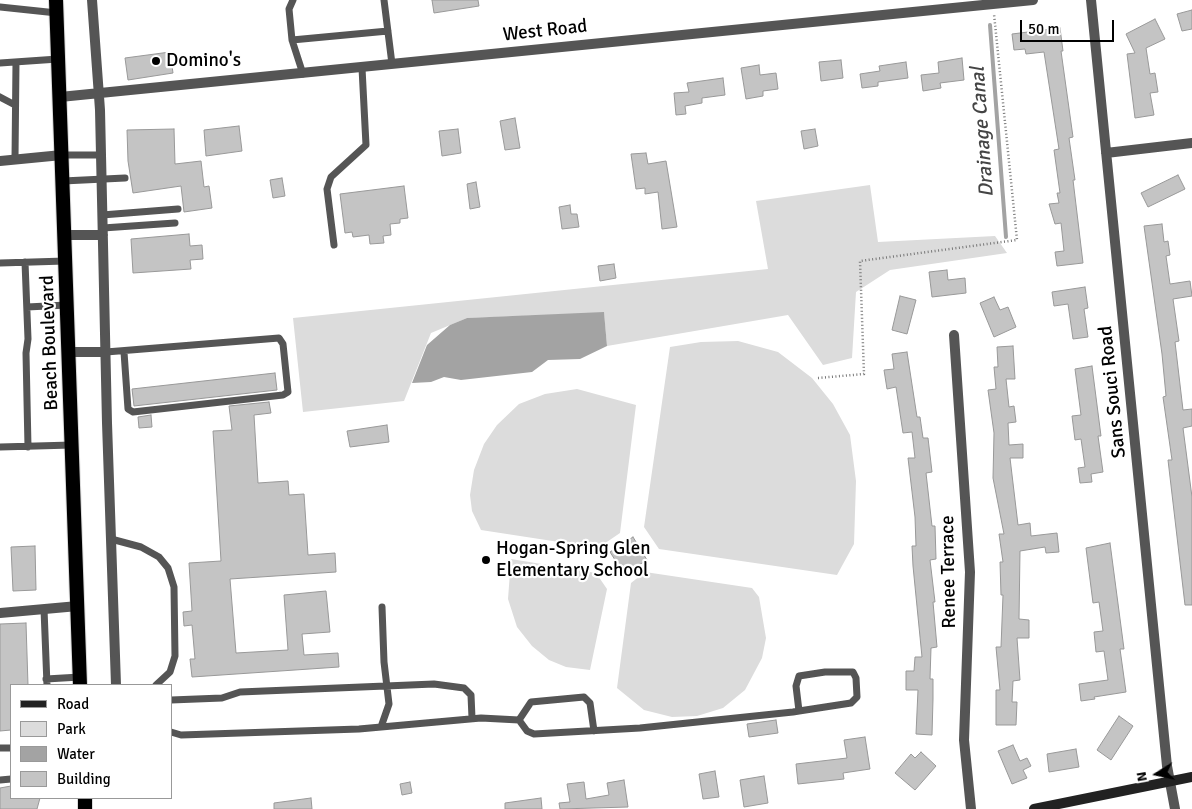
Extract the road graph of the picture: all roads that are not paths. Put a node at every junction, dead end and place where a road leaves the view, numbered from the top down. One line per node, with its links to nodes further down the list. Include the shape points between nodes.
1 (92, 0): 16 (street)
2 (294, 0): 9 (lane, via 289,9)
3 (384, 0): 8 (lane)
4 (1033, 0): 13 (street, West Road)
5 (1091, 0): 21 (street, Sans Souci Road)
6 (56, 6): 7 (lane); 10 (highway, Beach Boulevard)
7 (0, 7)
8 (388, 31): 9 (lane); 13 (lane)
9 (292, 40): 15 (lane)
10 (58, 59): 11 (lane); 18 (highway, Beach Boulevard)
11 (16, 62): 12 (lane); 19 (lane)
12 (0, 63)
13 (392, 64): 14 (street, West Road)
14 (362, 68): 15 (street, West Road); 34 (lane, via 366,145 331,177 327,189)
15 (303, 74): 16 (street, West Road)
16 (100, 94): 18 (street, West Road); 23 (street)
17 (0, 97): 19 (lane)
18 (60, 97): 22 (highway, Beach Boulevard)
19 (16, 105): 24 (lane)
20 (1192, 143): 21 (street)
21 (1106, 153): 65 (street, Sans Souci Road, via 1167,766)
22 (62, 155): 23 (lane); 24 (street); 28 (highway, Beach Boulevard)
23 (101, 155): 27 (street)
24 (15, 159): 25 (street)
25 (0, 161)
26 (125, 178): 27 (lane)
27 (101, 179): 28 (lane); 30 (street)
28 (62, 181): 33 (highway, Beach Boulevard)
29 (178, 210): 30 (lane)
30 (102, 215): 32 (street)
31 (175, 223): 32 (lane)
32 (103, 232): 33 (street); 42 (street)
33 (64, 235): 35 (highway, Beach Boulevard)
34 (334, 245)
35 (65, 261): 36 (lane); 38 (highway, Beach Boulevard)
36 (26, 262): 37 (lane); 39 (lane)
37 (0, 263)
38 (67, 305): 39 (lane); 41 (highway, Beach Boulevard)
39 (27, 307): 46 (lane)
40 (954, 335): 66 (street, Renee Terrace, via 970,554 964,740)
41 (69, 352): 42 (street); 44 (highway, Beach Boulevard)
42 (106, 352): 43 (lane); 47 (street)
43 (124, 352): 43 (lane, via 279,338 283,344 288,392 133,412 128,409)
44 (72, 445): 46 (lane); 48 (highway, Beach Boulevard)
45 (0, 447): 46 (lane)
46 (28, 447)
47 (111, 539): 54 (street); 55 (lane, via 141,547 159,557 168,568 174,587 175,656 170,672)
48 (78, 606): 50 (street); 52 (highway, Beach Boulevard)
49 (382, 607): 56 (lane)
50 (44, 609): 51 (street); 53 (lane)
51 (0, 613)
52 (80, 681): 53 (lane)
53 (46, 682)
54 (116, 684)
55 (157, 684)
56 (386, 686): 57 (lane, via 240,692 222,698); 59 (lane, via 434,684 464,688 471,695); 61 (lane, via 389,704)
57 (172, 700)
58 (799, 711): 58 (lane, via 851,703 857,697 853,672 799,676 796,686); 62 (lane)
59 (472, 718): 60 (lane); 61 (lane)
60 (519, 720): 62 (lane, via 527,731 534,734); 62 (lane, via 531,702 584,697 590,703)
61 (381, 727): 63 (lane, via 181,735)
62 (594, 731)
63 (172, 732)
64 (1192, 776): 65 (main road)
65 (1172, 781): 67 (main road); 68 (street, Sans Souci Road)
66 (971, 809)
67 (1037, 809)
68 (1175, 809)

